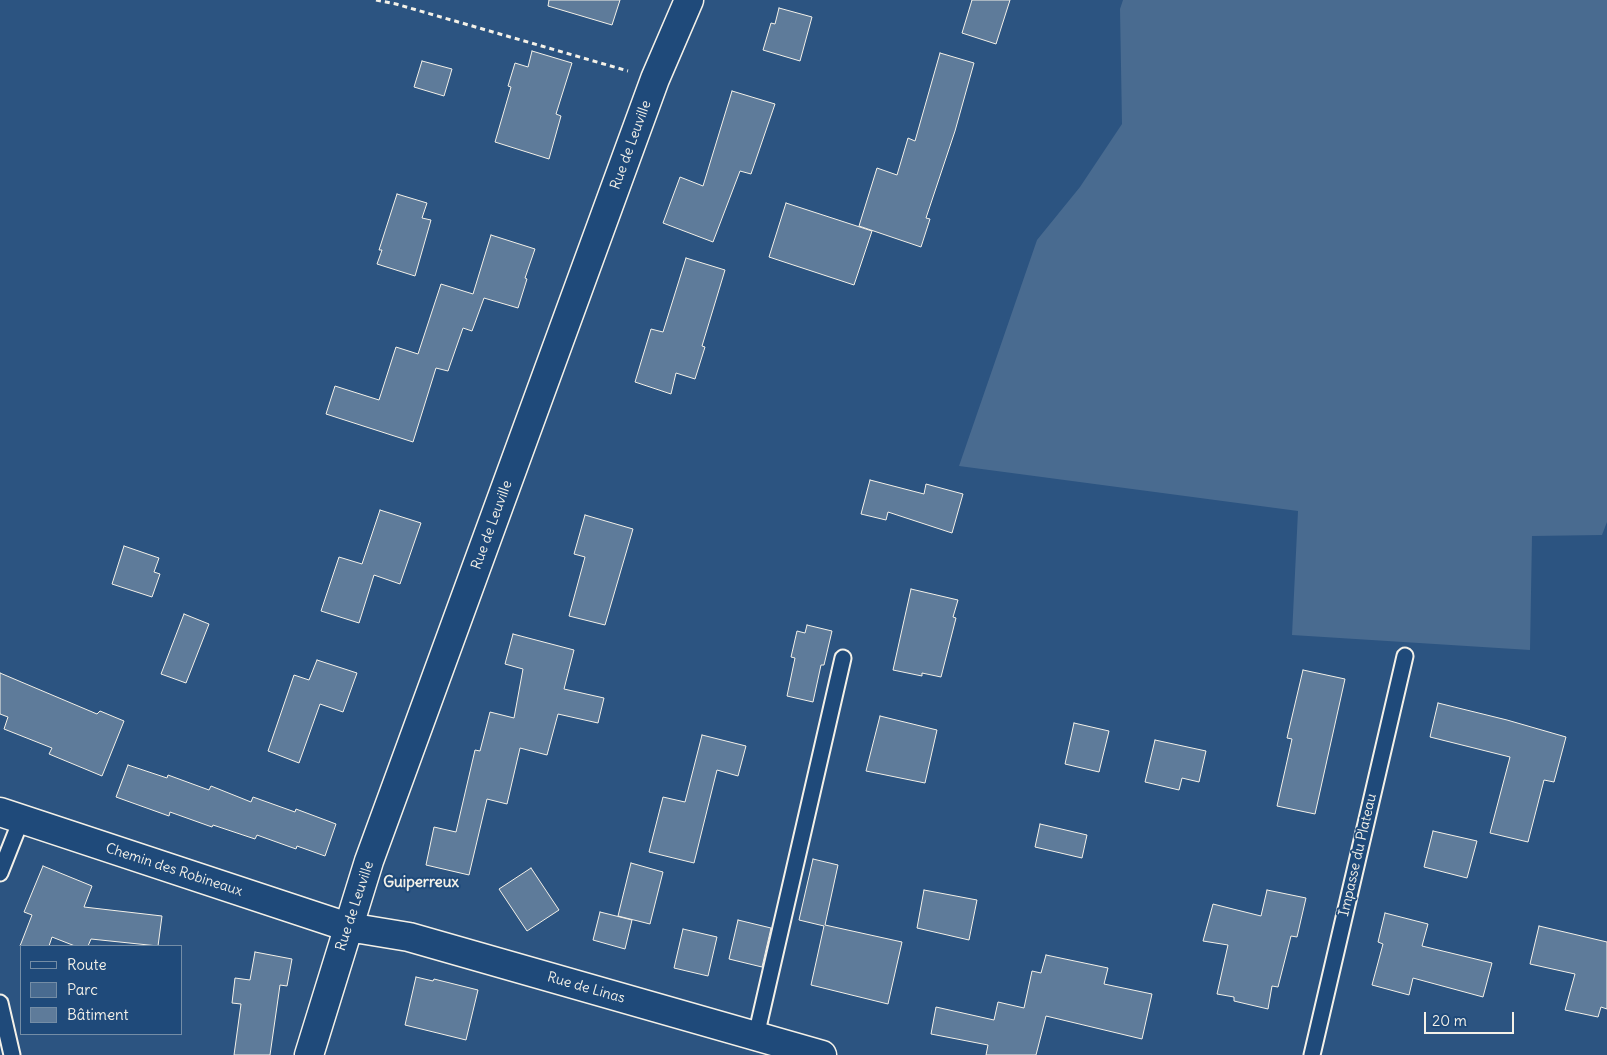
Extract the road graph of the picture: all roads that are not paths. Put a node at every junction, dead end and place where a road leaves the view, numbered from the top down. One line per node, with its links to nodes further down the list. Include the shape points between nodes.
1 (689, 0): 6 (street, Rue de Leuville, via 655,79 369,861)
2 (1405, 656): 12 (lane, Impasse du Plateau)
3 (844, 658): 8 (lane)
4 (11, 816): 5 (lane); 6 (street, Chemin des Robineaux)
5 (0, 873)
6 (348, 927): 8 (street, Rue de Linas, via 408,937); 10 (street, Rue de Leuville)
7 (0, 1003): 9 (lane)
8 (756, 1036): 11 (street, Rue de Linas)
9 (12, 1055)
10 (309, 1055)
11 (822, 1055)
12 (1312, 1055)

